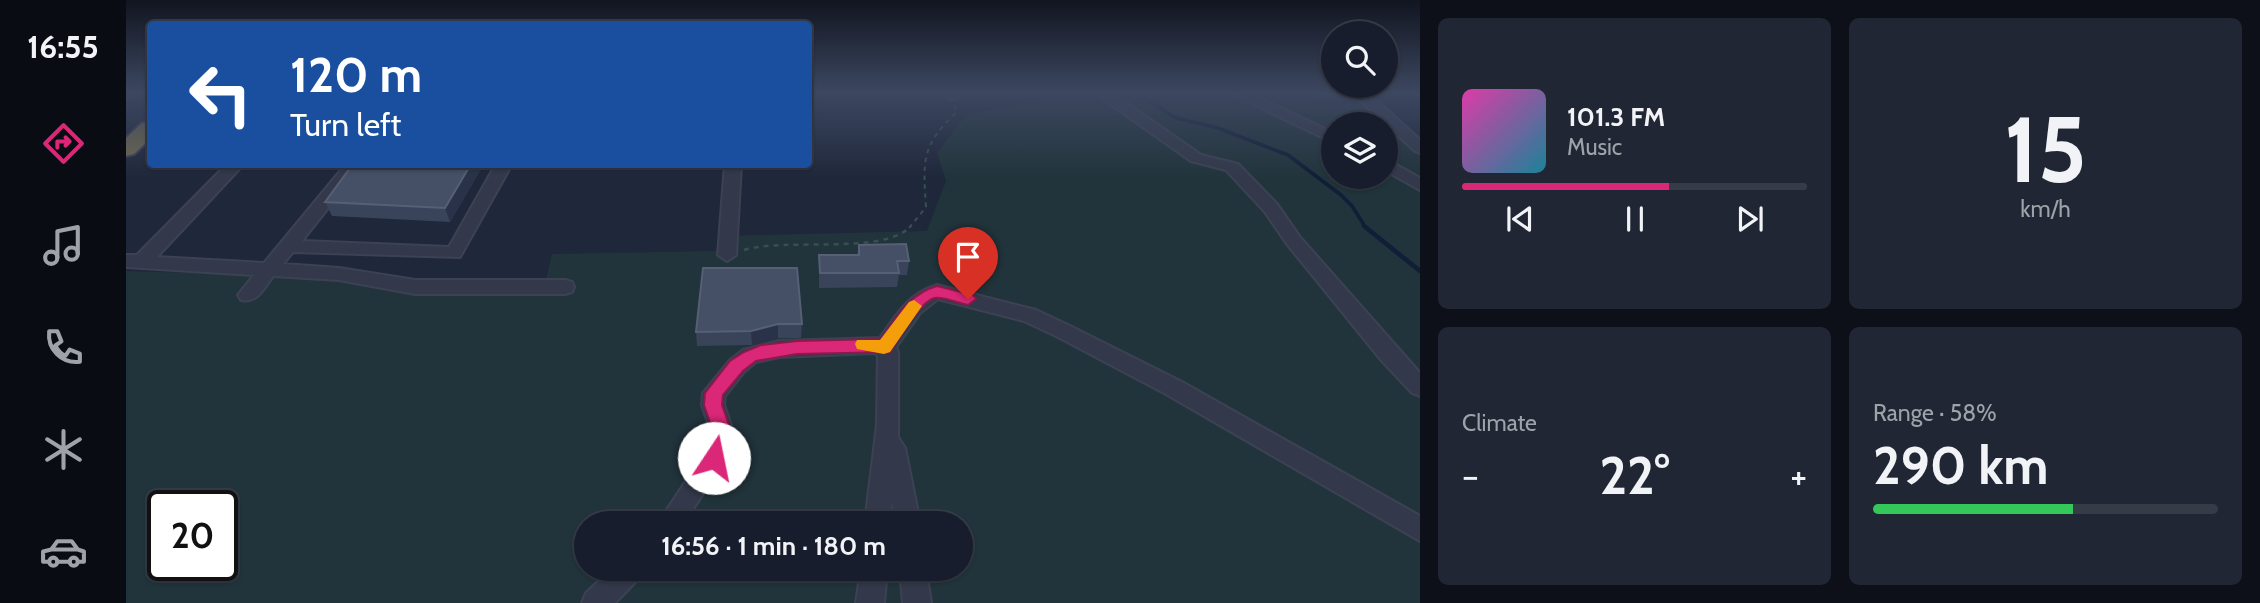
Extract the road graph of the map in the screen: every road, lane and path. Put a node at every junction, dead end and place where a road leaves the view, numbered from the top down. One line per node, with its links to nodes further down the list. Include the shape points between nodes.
1 (946, 121): 16 (path, via 922,153 926,207 908,230 880,242 763,244)
2 (1143, 121): 22 (street, via 1196,158 1232,167)
3 (1296, 121): 6 (street)
4 (1391, 121): 7 (street)
5 (147, 131): 8 (highway)
6 (1321, 133)
7 (1420, 148)
8 (126, 149)
9 (232, 168): 17 (street)
10 (352, 168): 15 (street)
11 (502, 168): 15 (street, via 454,253)
12 (733, 168): 16 (street)
13 (1398, 171): 14 (street)
14 (1420, 185)
15 (290, 246): 18 (street)
16 (727, 255)
17 (134, 261): 18 (street)
18 (271, 270): 19 (street, via 339,274 415,287); 20 (street)
19 (565, 287)
20 (248, 295)
21 (884, 348): 23 (street, via 888,352); 24 (street, via 859,344 779,349 761,352 737,366 714,393 722,431 714,458); 27 (street, via 914,306 937,292 1029,315 1174,388)
22 (1420, 387)
23 (887, 440): 25 (street); 26 (street, via 893,448)
24 (678, 511)
25 (878, 511)
26 (906, 511)
27 (1420, 529)
28 (618, 581): 31 (street)
29 (873, 581): 32 (street)
30 (915, 581): 33 (street)
31 (596, 603)
32 (870, 603)
33 (917, 603)

